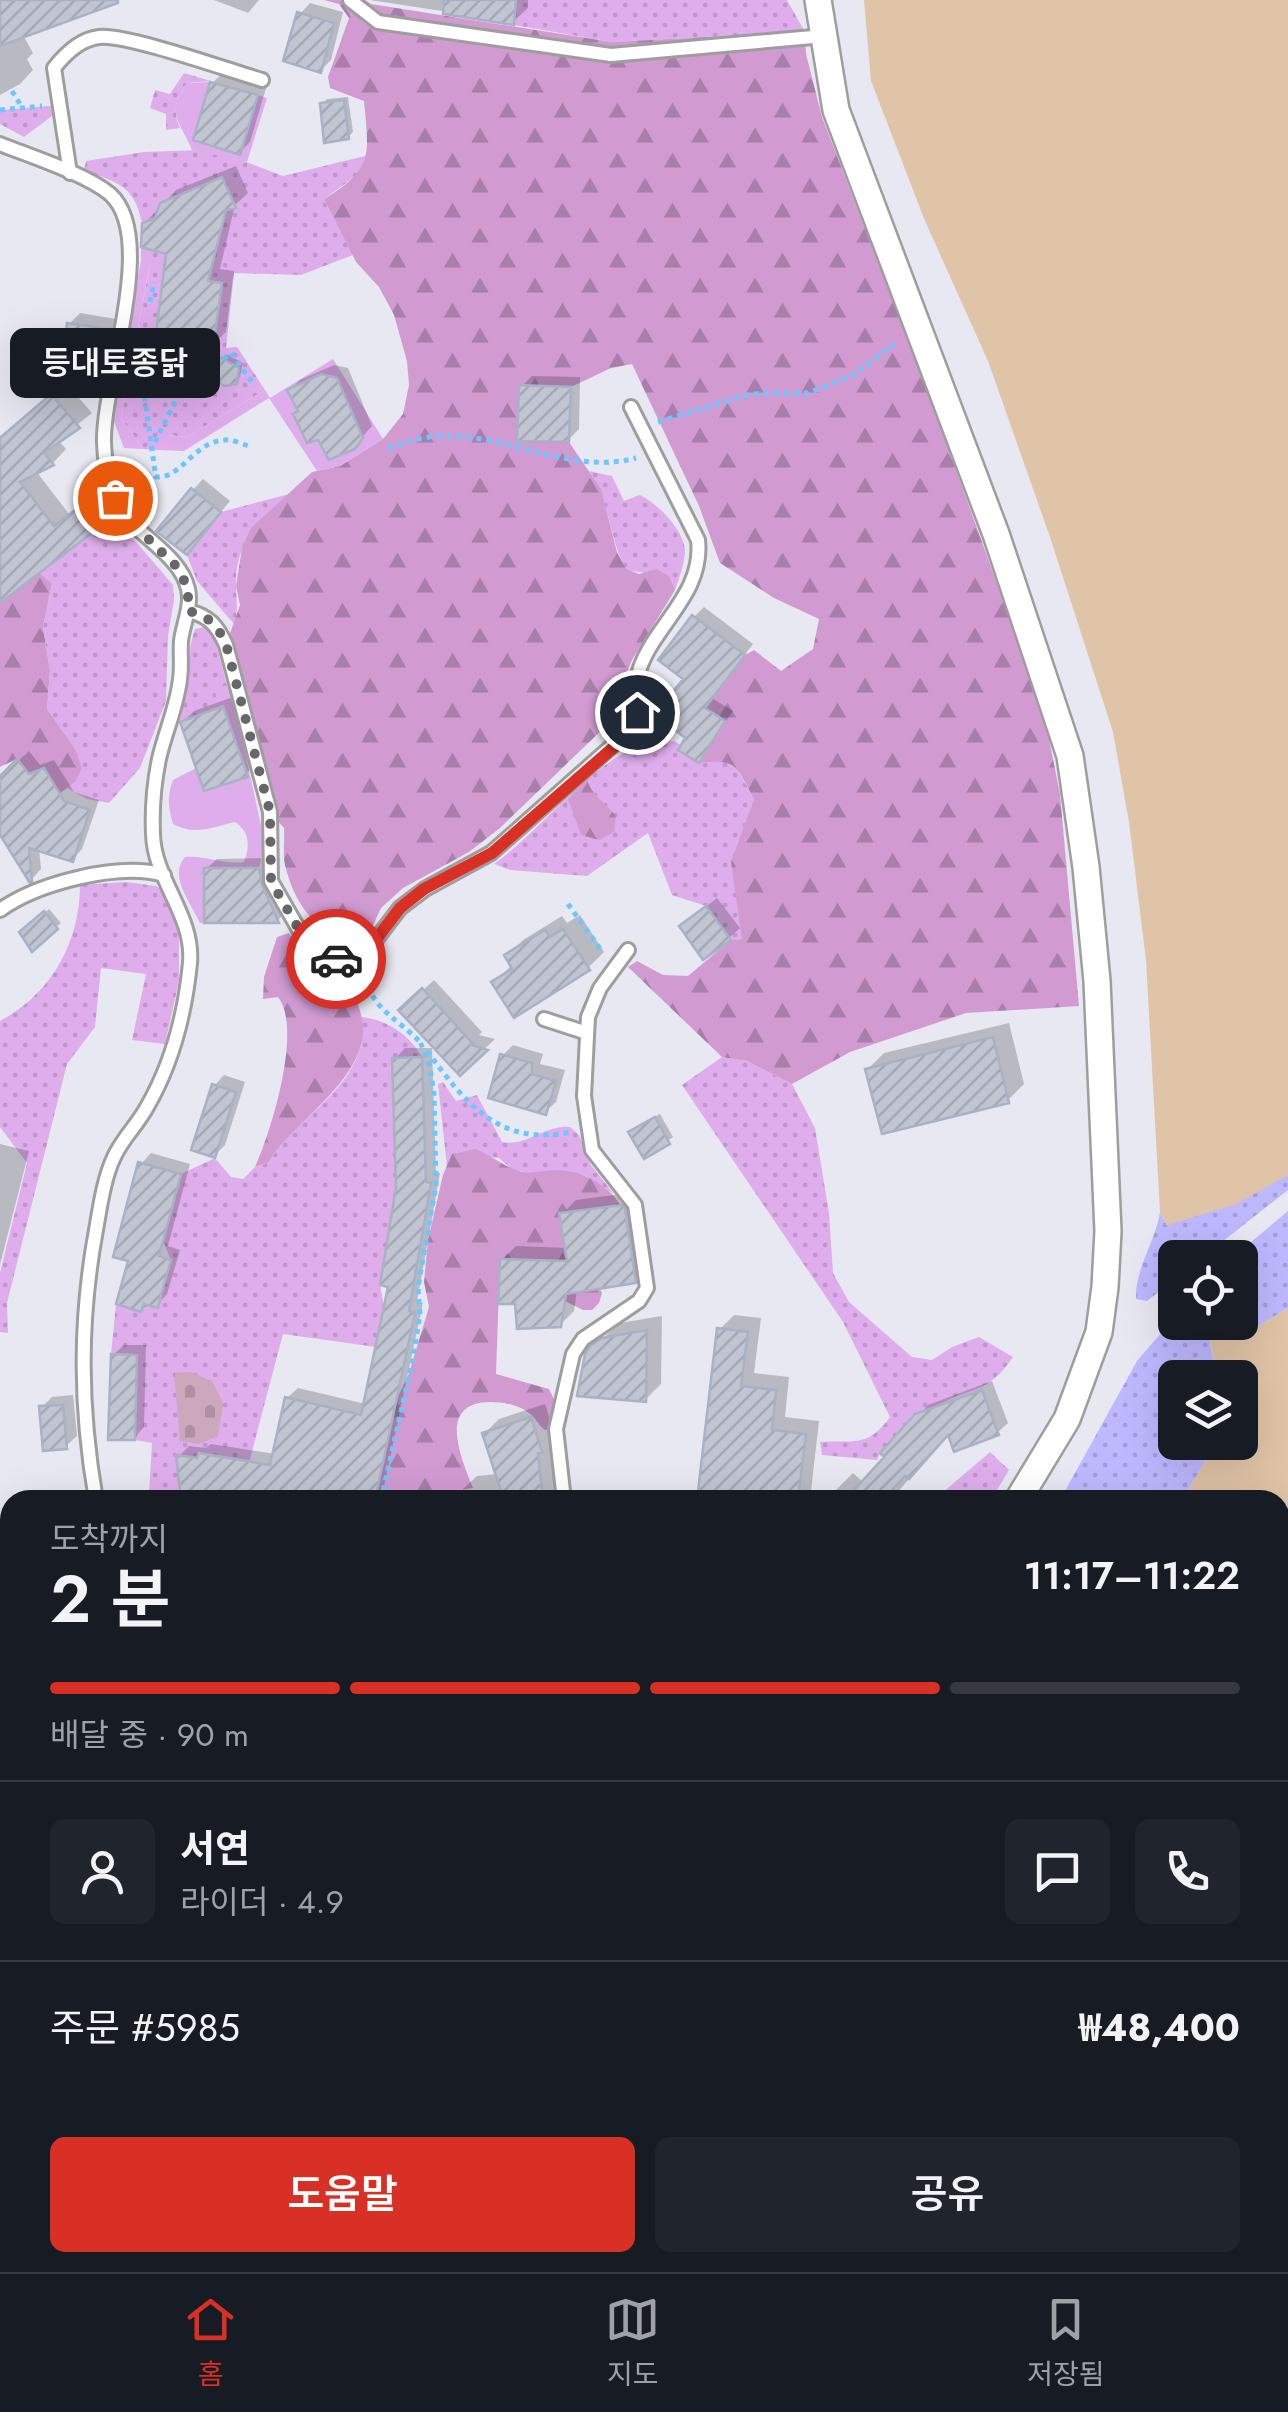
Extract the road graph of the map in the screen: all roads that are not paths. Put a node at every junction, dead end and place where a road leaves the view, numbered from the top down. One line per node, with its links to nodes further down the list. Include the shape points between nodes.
1 (350, 0): 3 (lane, via 378,22 611,55)
2 (818, 0): 3 (street)
3 (824, 36): 16 (street, via 836,110 990,518 1070,756 1086,867 1108,1232 1099,1332 1067,1419)
4 (262, 80): 6 (lane, via 99,36 69,50 54,68)
5 (0, 144): 6 (lane)
6 (70, 174): 8 (lane, via 109,194 124,213 130,276 104,433 108,472 132,523 177,567 188,588)
7 (631, 408): 8 (lane, via 698,540 700,558 690,590 642,663 629,731 492,853 400,908 365,954 346,962 326,955 302,935 271,881 270,812 226,644 217,626)
8 (188, 611): 9 (lane, via 155,789 153,837)
9 (164, 875): 10 (lane, via 58,880); 14 (lane, via 184,920 190,958 168,1070 114,1157 85,1288 81,1362)
10 (0, 910)
11 (628, 950): 13 (lane, via 600,988)
12 (544, 1019): 13 (lane)
13 (587, 1032): 15 (lane, via 584,1096 592,1150 635,1206 648,1288 582,1339 573,1354 556,1429)
14 (95, 1490)
15 (563, 1490)
16 (1024, 1490)

